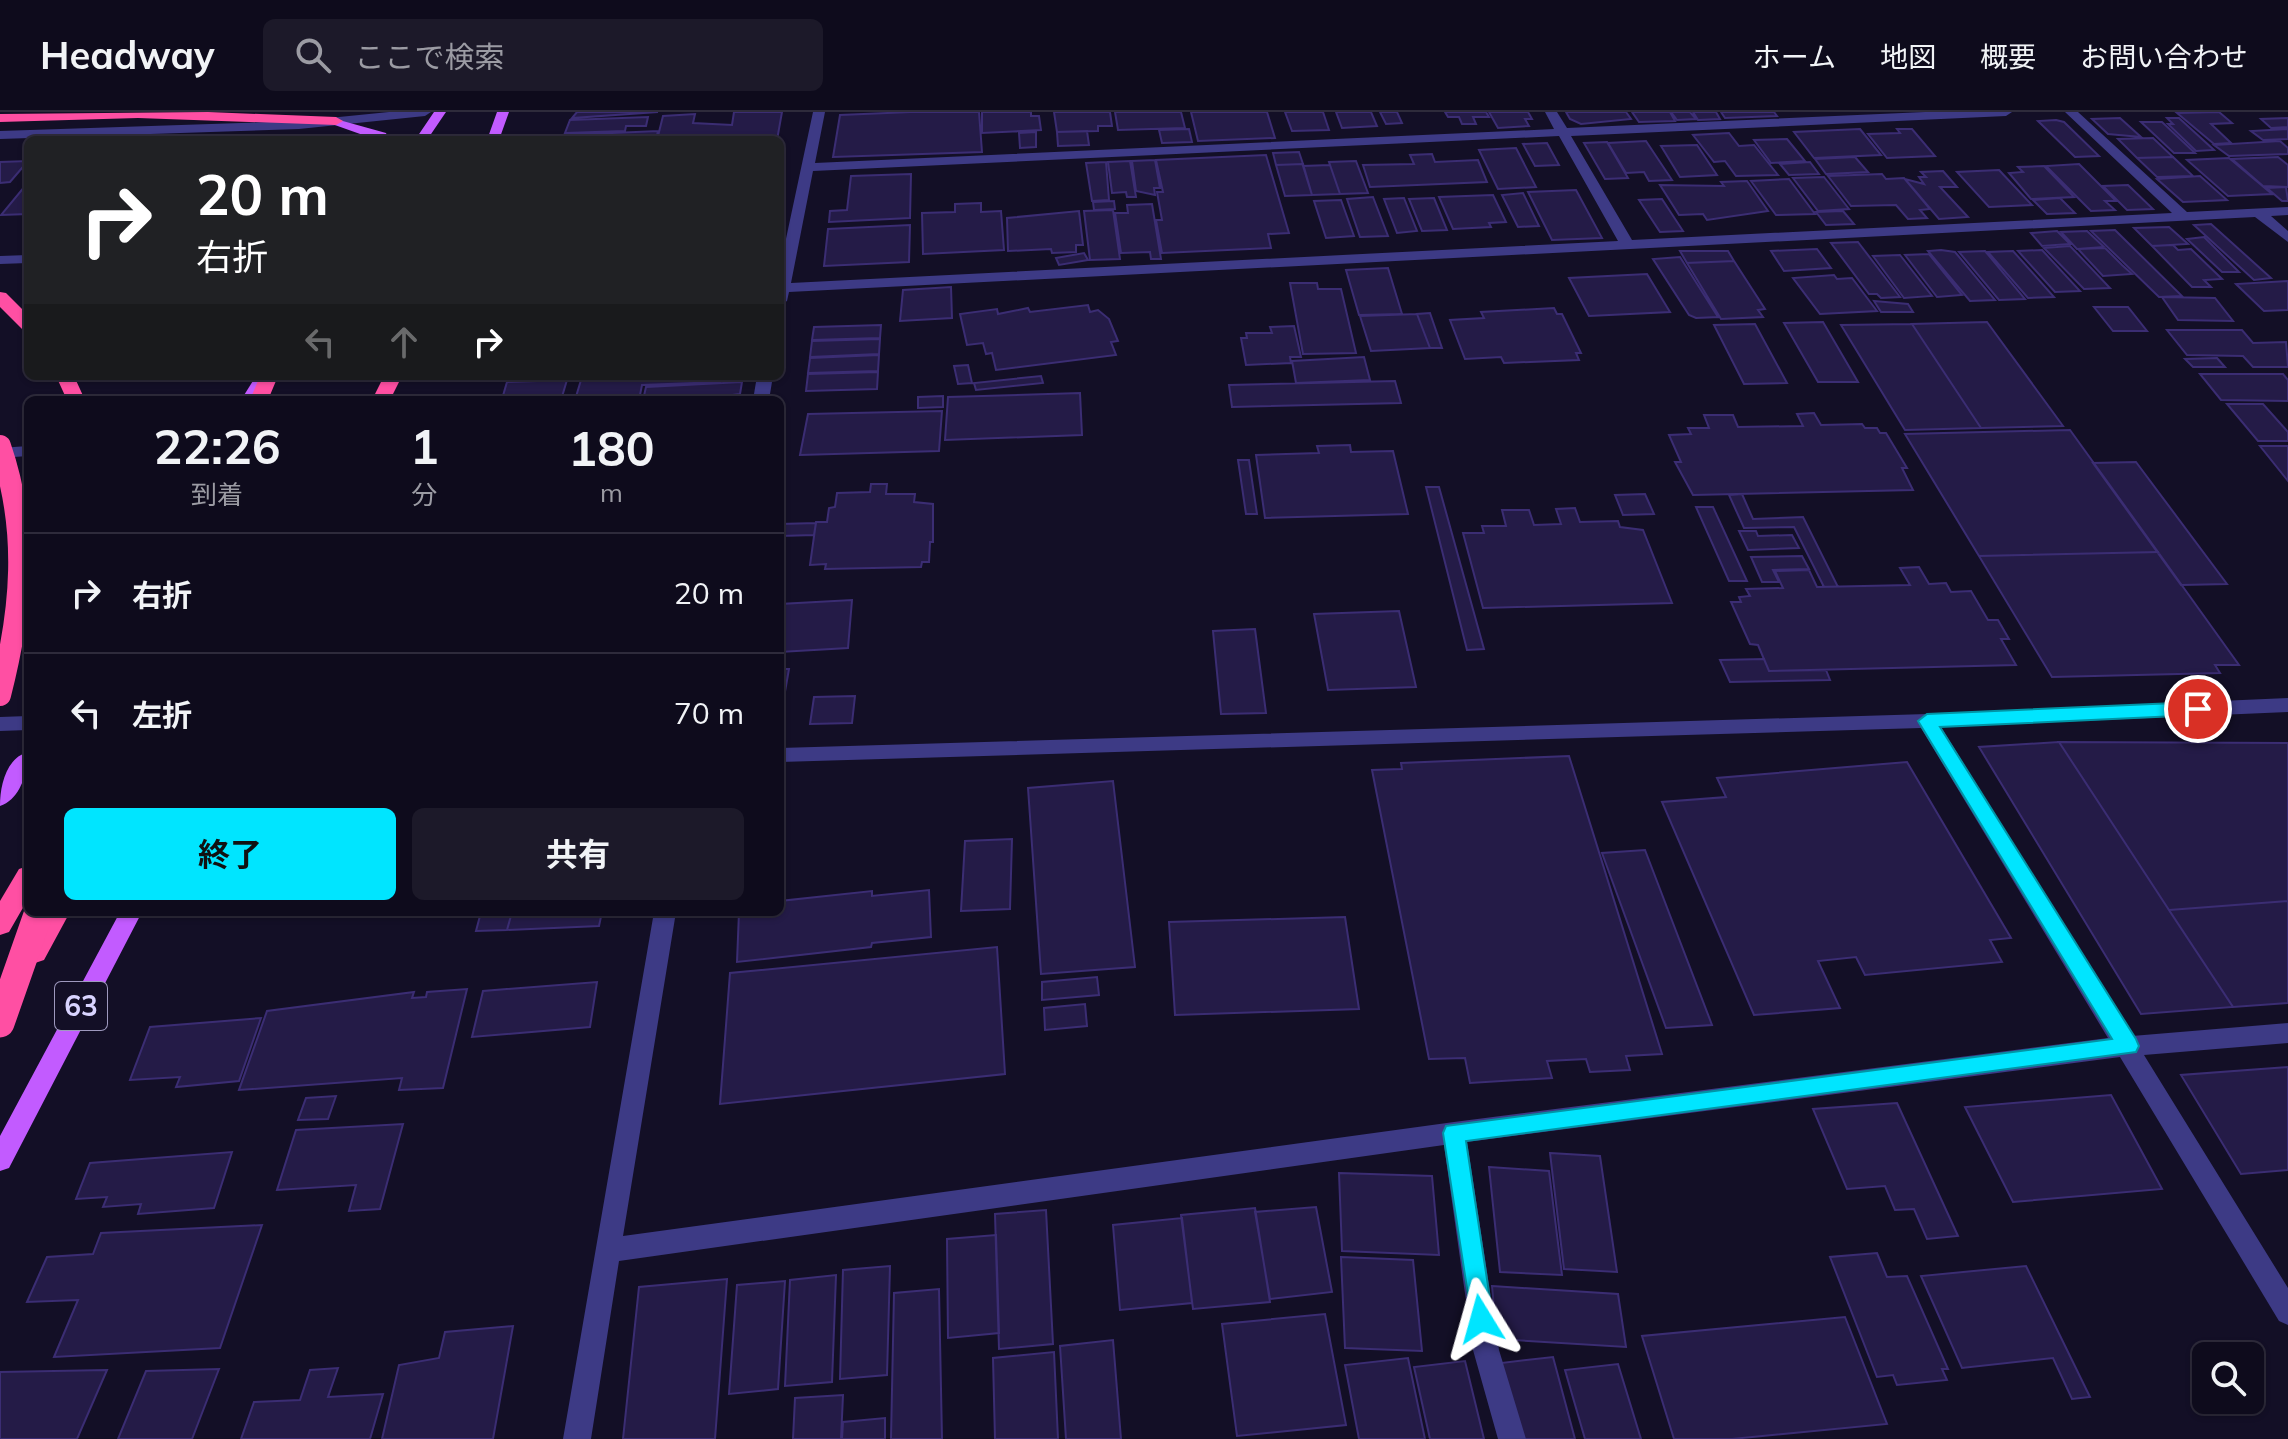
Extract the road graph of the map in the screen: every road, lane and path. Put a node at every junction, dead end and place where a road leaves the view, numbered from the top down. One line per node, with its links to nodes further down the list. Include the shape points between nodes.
1 (425, 112): 10 (street)
2 (440, 112): 14 (main road)
3 (503, 112): 15 (main road)
4 (819, 112): 16 (street)
5 (1551, 112): 11 (street)
6 (2006, 112): 11 (street)
7 (2071, 112): 19 (street)
8 (138, 114): 9 (highway); 10 (highway)
9 (0, 118)
10 (336, 121): 12 (street); 13 (main road)
11 (1562, 132): 16 (street); 21 (street)
12 (0, 135)
13 (382, 136)
14 (424, 136)
15 (494, 136)
16 (808, 167): 24 (street)
17 (2288, 211): 18 (street)
18 (2259, 213): 19 (street); 20 (street)
19 (2183, 216): 21 (street)
20 (2288, 238)
21 (1627, 244): 25 (street)
22 (24, 259): 23 (street)
23 (0, 260)
24 (784, 278)
25 (784, 292)
26 (0, 297): 27 (highway)
27 (24, 321)
28 (0, 446): 31 (highway, bridge, via 15,492 18,552 15,620)
29 (24, 451): 30 (street)
30 (0, 453)
31 (0, 695)
32 (2288, 705): 33 (street)
33 (1927, 721): 36 (street); 48 (street)
34 (24, 723): 35 (street)
35 (0, 724)
36 (784, 755)
37 (24, 765): 38 (main road)
38 (0, 798)
39 (24, 883): 44 (highway)
40 (38, 916): 46 (highway, bridge)
41 (55, 916): 45 (highway)
42 (129, 916): 50 (main road, 63)
43 (664, 916): 51 (street)
44 (0, 924)
45 (0, 1015)
46 (0, 1023)
47 (2288, 1033): 48 (street)
48 (2128, 1046): 49 (street); 52 (street)
49 (1454, 1133): 51 (street); 54 (street, via 1486,1350)
50 (0, 1160)
51 (607, 1251): 53 (street)
52 (2288, 1312)
53 (577, 1439)
54 (1512, 1439)

